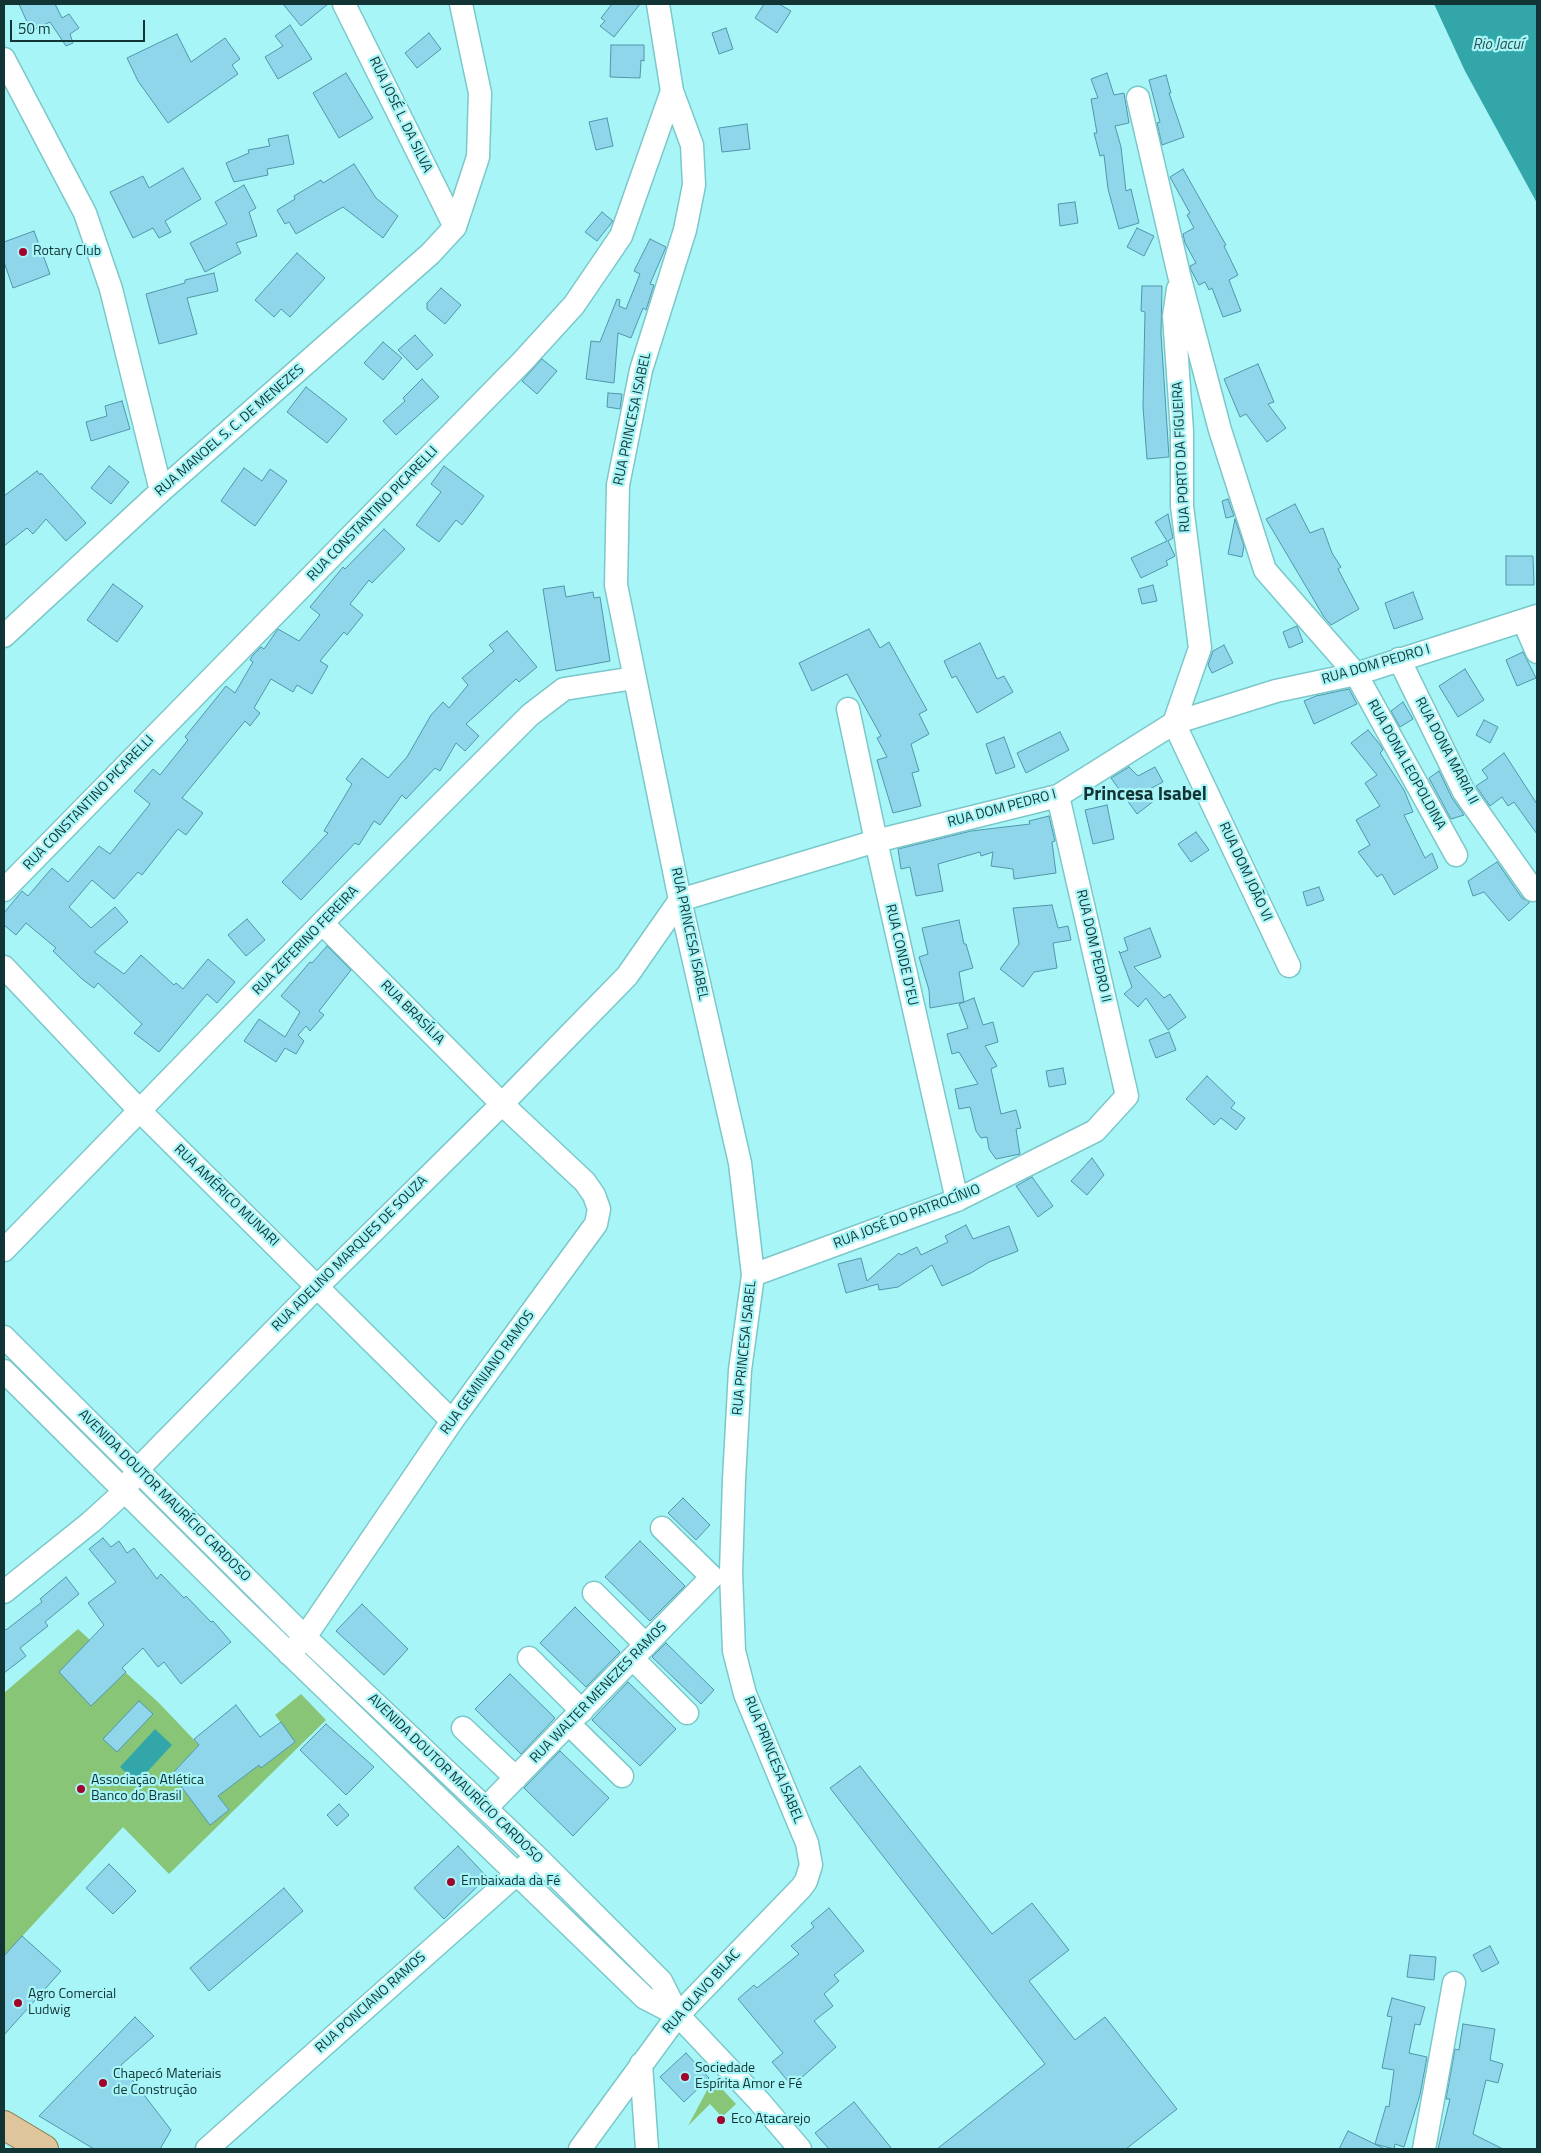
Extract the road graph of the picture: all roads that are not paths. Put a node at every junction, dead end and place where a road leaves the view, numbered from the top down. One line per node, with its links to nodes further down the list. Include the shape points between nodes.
1 (344, 4): 7 (street, RUA JOSÉ L. DA SILVA)
2 (461, 4): 7 (street, via 480,93 478,157)
3 (658, 4): 5 (street, RUA PRINCESA ISABEL)
4 (4, 59): 9 (street, via 85,213 111,289)
5 (672, 91): 15 (street, RUA PRINCESA ISABEL, via 692,145 694,185 685,230 641,370 618,485 616,586); 21 (street, RUA CONSTANTINO PICARELLI, via 621,236 574,304 522,362)
6 (1138, 98): 8 (street, RUA PORTO DA FIGUEIRA)
7 (455, 226): 9 (street, RUA MANOEL S. C. DE MENEZES, via 430,254 348,328)
8 (1179, 275): 14 (street, RUA PORTO DA FIGUEIRA, via 1220,430 1265,570); 17 (street, RUA PORTO DA FIGUEIRA, via 1174,316 1182,430 1182,506 1200,648)
9 (161, 491): 11 (street, RUA MANOEL S. C. DE MENEZES)
10 (1531, 619): 12 (street); 13 (street, RUA DOM PEDRO I)
11 (4, 636)
12 (1537, 652)
13 (1399, 659): 14 (street, RUA DOM PEDRO I); 22 (street, RUA DONA MARIA II, via 1464,792)
14 (1356, 674): 17 (street, RUA DOM PEDRO I, via 1276,691); 20 (street, RUA DONA LEOPOLDINA)
15 (634, 678): 23 (street, RUA PRINCESA ISABEL); 24 (street, RUA ZEFERINO FEREIRA, via 564,689 530,715)
16 (848, 709): 19 (street, RUA CONDE D'EU)
17 (1174, 723): 18 (street, RUA DOM PEDRO I); 25 (street, RUA DOM JOÃO VI)
18 (1058, 796): 19 (street, RUA DOM PEDRO I); 27 (street, RUA DOM PEDRO II)
19 (876, 841): 23 (street, RUA DOM PEDRO I); 30 (street, RUA CONDE D'EU)
20 (1456, 855)
21 (4, 890)
22 (1533, 890)
23 (680, 900): 28 (street, RUA ADELINO MARQUES DE SOUZA, via 627,976); 32 (street, RUA PRINCESA ISABEL, via 740,1163)
24 (322, 923): 28 (street, RUA BRASÍLIA); 29 (street, RUA ZEFERINO FEREIRA)
25 (1290, 966)
26 (4, 967): 29 (street, RUA AMÉRICO MUNARI)
27 (1127, 1096): 30 (street, RUA JOSÉ DO PATROCÍNIO, via 1095,1131)
28 (502, 1104): 33 (street, RUA ADELINO MARQUES DE SOUZA); 36 (street, RUA GEMINIANO RAMOS, via 585,1182 599,1209 596,1224)
29 (140, 1112): 31 (street, RUA ZEFERINO FEREIRA); 33 (street, RUA AMÉRICO MUNARI)
30 (957, 1200): 32 (street, RUA JOSÉ DO PATROCÍNIO)
31 (4, 1250)
32 (753, 1275): 55 (street, RUA PRINCESA ISABEL, via 740,1370 734,1480 731,1572 734,1651 745,1694 806,1843)
33 (318, 1286): 36 (street, RUA AMÉRICO MUNARI); 37 (street, RUA ADELINO MARQUES DE SOUZA)
34 (4, 1337): 37 (street, AVENIDA DOUTOR MAURÍCIO CARDOSO)
35 (4, 1372): 38 (street, AVENIDA DOUTOR MAURÍCIO CARDOSO)
36 (452, 1421): 42 (street, RUA GEMINIANO RAMOS)
37 (137, 1470): 38 (street, RUA ADELINO MARQUES DE SOUZA); 42 (street, AVENIDA DOUTOR MAURÍCIO CARDOSO)
38 (124, 1492): 40 (street, RUA ADELINO MARQUES DE SOUZA, via 92,1522); 44 (street, AVENIDA DOUTOR MAURÍCIO CARDOSO)
39 (662, 1528): 43 (street, RUA WALTER MENEZES RAMOS, via 712,1577)
40 (4, 1592)
41 (594, 1593): 43 (street)
42 (305, 1637): 44 (street, RUA GEMINIANO RAMOS); 49 (street, AVENIDA DOUTOR MAURÍCIO CARDOSO)
43 (640, 1652): 46 (street); 47 (street, RUA WALTER MENEZES RAMOS)
44 (289, 1654): 50 (street, AVENIDA DOUTOR MAURÍCIO CARDOSO)
45 (529, 1658): 47 (street)
46 (687, 1713)
47 (576, 1717): 51 (street); 52 (street, RUA WALTER MENEZES RAMOS)
48 (463, 1728): 52 (street)
49 (426, 1752): 50 (street); 53 (street, AVENIDA DOUTOR MAURÍCIO CARDOSO)
50 (409, 1769): 56 (street, AVENIDA DOUTOR MAURÍCIO CARDOSO)
51 (622, 1776)
52 (516, 1778): 53 (street, RUA WALTER MENEZES RAMOS)
53 (486, 1808): 54 (street, AVENIDA DOUTOR MAURÍCIO CARDOSO)
54 (536, 1856): 56 (street, RUA PONCIANO RAMOS); 58 (street, AVENIDA DOUTOR MAURÍCIO CARDOSO, via 661,1981)
55 (811, 1866): 58 (street, RUA OLAVO BILAC, via 801,1888)
56 (517, 1873): 58 (street, AVENIDA DOUTOR MAURÍCIO CARDOSO, via 645,1998); 62 (street, RUA PONCIANO RAMOS)
57 (1454, 1983): 66 (street)
58 (678, 2015): 59 (street, RUA OLAVO BILAC); 65 (street)
59 (641, 2064): 63 (street, RUA OLAVO BILAC); 64 (street)
60 (4, 2125): 61 (main road)
61 (44, 2149)
62 (206, 2149)
63 (580, 2149)
64 (647, 2149)
65 (800, 2149)
66 (1424, 2149)

